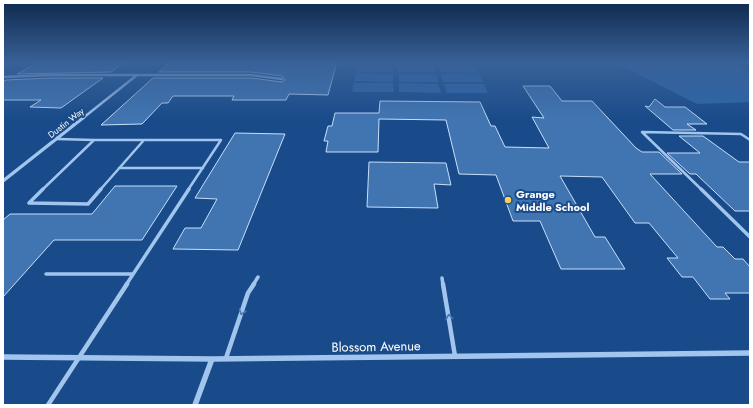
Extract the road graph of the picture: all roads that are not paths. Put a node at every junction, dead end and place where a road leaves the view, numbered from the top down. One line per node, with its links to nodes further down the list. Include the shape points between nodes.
1 (129, 81): 2 (street, Dustin Way)
2 (57, 139): 3 (lane); 8 (street, Dustin Way)
3 (94, 140): 4 (lane); 6 (lane, via 29,203 88,204)
4 (144, 140): 6 (lane); 7 (lane, via 221,140)
5 (750, 140): 9 (lane, via 741,134 642,132)
6 (119, 168): 7 (lane)
7 (203, 168): 11 (lane)
8 (3, 181)
9 (750, 237)
10 (46, 274): 11 (lane)
11 (133, 274): 17 (lane)
12 (258, 277): 18 (lane, one-way to 18, via 248,293)
13 (442, 278): 15 (lane, one-way to 13)
14 (750, 352): 15 (street, Blossom Avenue)
15 (455, 356): 18 (street, Blossom Avenue)
16 (3, 357): 17 (street, Blossom Avenue)
17 (79, 357): 19 (street, Blossom Avenue); 20 (lane)
18 (226, 358): 19 (street, Blossom Avenue)
19 (212, 359): 21 (street)
20 (48, 405)
21 (195, 405)

